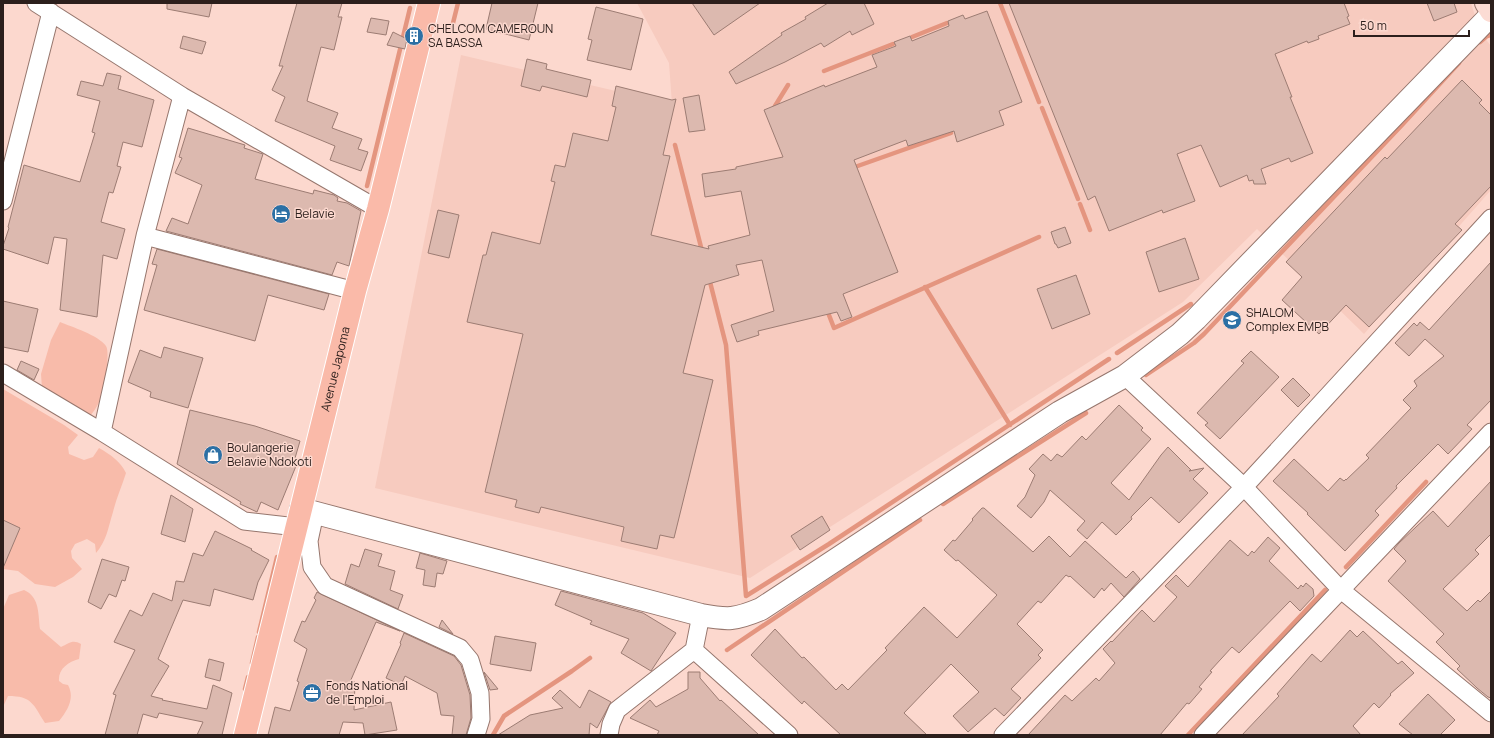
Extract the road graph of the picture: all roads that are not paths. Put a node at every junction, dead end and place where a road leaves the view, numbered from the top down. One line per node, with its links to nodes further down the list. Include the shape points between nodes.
1 (36, 3): 5 (street)
2 (429, 3): 9 (main road, Avenue Japoma)
3 (1486, 3): 4 (main road)
4 (1491, 11)
5 (51, 12): 7 (street); 8 (street)
6 (1491, 15): 14 (street, via 1196,319)
7 (182, 96): 9 (street); 11 (street)
8 (3, 201)
9 (378, 209): 12 (main road, Avenue Japoma)
10 (1491, 218): 17 (street)
11 (145, 236): 12 (street); 15 (street)
12 (356, 291): 18 (main road, Avenue Japoma)
13 (3, 373): 15 (street)
14 (1125, 376): 17 (street); 20 (street, via 1060,412 761,609 725,620)
15 (102, 432): 18 (street, via 244,521)
16 (1491, 432): 19 (street)
17 (1244, 487): 19 (street); 27 (street)
18 (304, 516): 20 (street); 23 (main road, Avenue Japoma); 24 (street, via 312,567 325,586 460,648 470,660 480,693 481,719)
19 (1341, 590): 22 (street); 28 (street)
20 (701, 615): 21 (street)
21 (694, 650): 25 (street, via 618,710); 26 (street)
22 (1491, 713)
23 (246, 735)
24 (476, 735)
25 (609, 735)
26 (788, 735)
27 (1003, 735)
28 (1203, 735)

